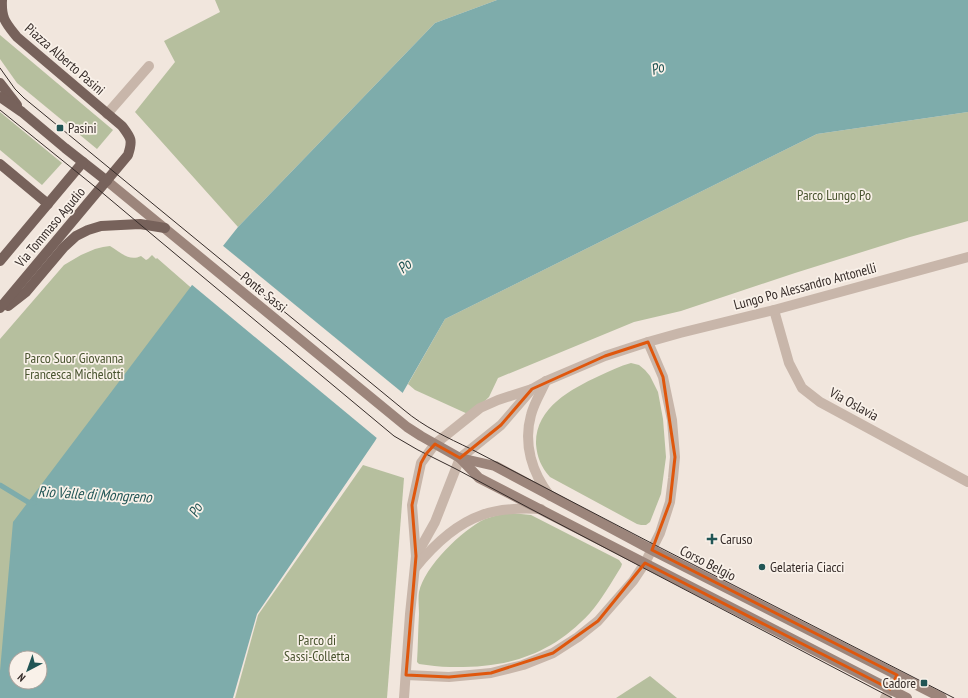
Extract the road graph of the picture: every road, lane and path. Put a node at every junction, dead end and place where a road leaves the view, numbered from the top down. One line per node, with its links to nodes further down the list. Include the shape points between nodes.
1 (2, 0): 6 (main road, Piazza Alberto Pasini, via 4,20 17,37)
2 (149, 66): 6 (street)
3 (0, 83): 5 (main road)
4 (0, 97): 5 (main road)
5 (22, 112): 7 (main road)
6 (107, 114): 9 (main road, Via Tommaso Agudio, via 129,134 131,145 128,155)
7 (83, 162): 9 (main road, Via Tommaso Agudio); 10 (main road, Via Tommaso Agudio)
8 (0, 164): 10 (main road)
9 (107, 181): 11 (main road, Ponte Sassi); 14 (main road, Via Tommaso Agudio)
10 (48, 204): 13 (main road, Via Tommaso Agudio)
11 (167, 230): 16 (main road, via 140,224 101,226 76,236 26,292); 20 (main road, Ponte Sassi)
12 (968, 257): 15 (street, Lungo Po Alessandro Antonelli)
13 (0, 261)
14 (0, 308)
15 (774, 310): 17 (street, Lungo Po Alessandro Antonelli); 23 (street, Via Oslavia, via 789,363 802,388 820,402)
16 (0, 312)
17 (648, 342): 18 (street, Lungo Po Alessandro Antonelli, via 605,356); 26 (street, via 663,377 672,420 675,457 670,502)
18 (546, 381): 19 (street, Lungo Po Alessandro Antonelli); 24 (street, via 531,414 528,437 529,452 535,470)
19 (532, 389): 21 (street, Lungo Po Alessandro Antonelli, via 480,408); 22 (street, Lungo Po Alessandro Antonelli, via 501,425)
20 (404, 424): 21 (main road, Corso Belgio)
21 (435, 444): 22 (main road, Corso Belgio); 27 (street, Lungo Po Alessandro Antonelli, via 421,463 412,505)
22 (460, 458): 24 (main road, Corso Belgio, via 495,466); 25 (main road, Corso Belgio, via 479,478); 27 (street, Lungo Po Alessandro Antonelli, via 435,522)
23 (968, 482)
24 (550, 496): 26 (main road, Corso Belgio)
25 (541, 509): 28 (main road, Corso Belgio); 29 (street, via 501,510 468,521 428,552)
26 (652, 550): 28 (street); 31 (main road, Corso Belgio)
27 (416, 556): 29 (street, Lungo Po Alessandro Antonelli)
28 (645, 563): 30 (street, via 629,587 598,621 553,653 523,665 491,673 449,678); 32 (main road, Corso Belgio)
29 (414, 568): 30 (street, Lungo Po Alessandro Antonelli)
30 (406, 675): 33 (street, Lungo Po Alessandro Antonelli)
31 (897, 675): 32 (street); 35 (main road, Corso Belgio)
32 (888, 693): 34 (main road, Corso Belgio)
33 (404, 698)
34 (907, 698)
35 (942, 698)

